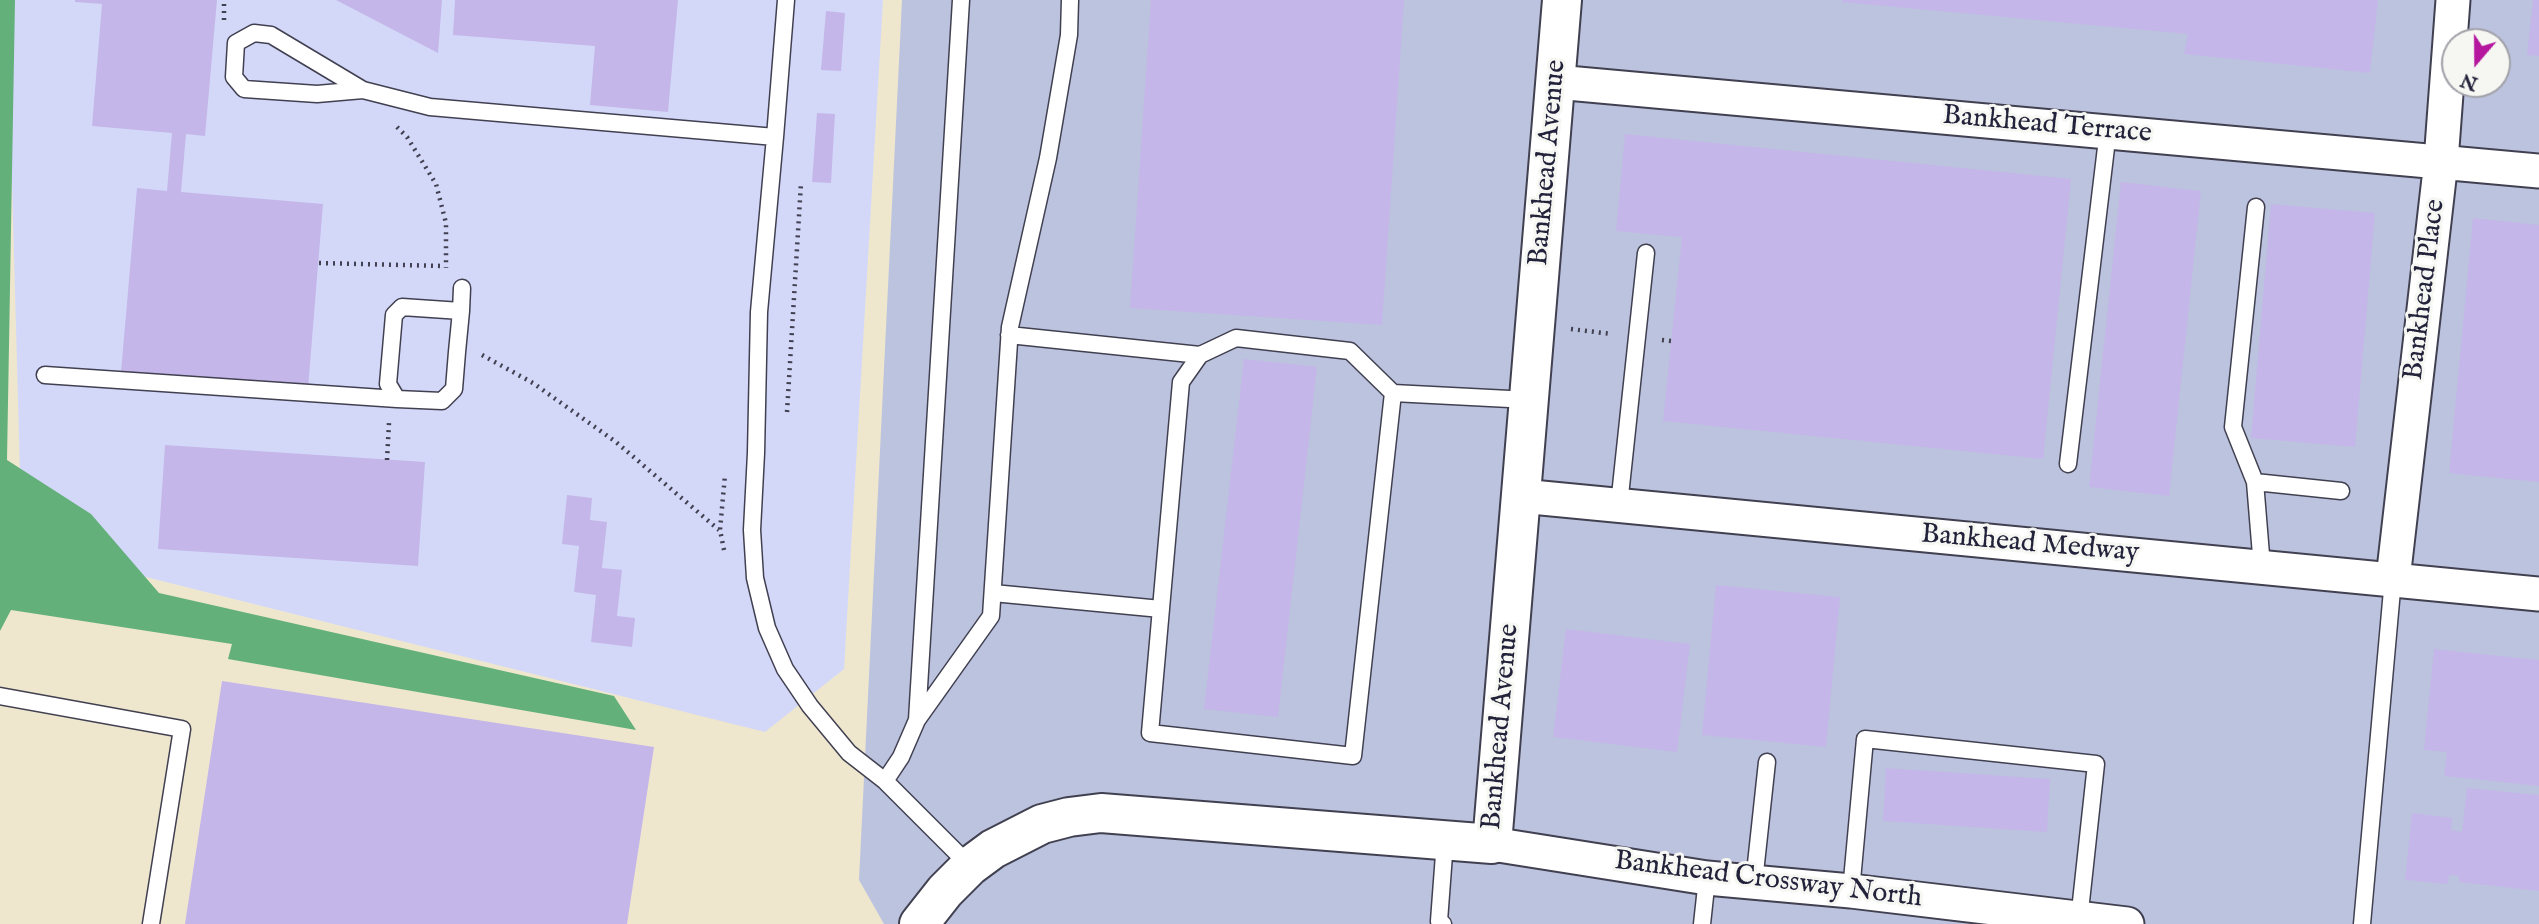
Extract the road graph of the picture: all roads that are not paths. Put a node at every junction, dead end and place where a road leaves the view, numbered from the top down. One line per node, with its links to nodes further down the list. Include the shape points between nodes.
1 (786, 0): 9 (lane)
2 (961, 0): 33 (lane)
3 (1070, 0): 16 (lane, via 1069,35 1048,158)
4 (1562, 0): 6 (street, Bankhead Avenue)
5 (2453, 0): 10 (street, Bankhead Place)
6 (1556, 82): 8 (street, Bankhead Terrace); 21 (street, Bankhead Avenue)
7 (363, 90): 7 (lane, via 317,94 244,89 234,77 236,43 254,33 271,35); 9 (lane, via 430,107)
8 (2108, 131): 10 (street, Bankhead Terrace); 22 (lane)
9 (775, 137): 35 (lane, via 759,312 752,530 755,578 767,628 785,669 849,753)
10 (2441, 161): 11 (street, Bankhead Terrace); 28 (street, Bankhead Place)
11 (2539, 171)
12 (2256, 207): 23 (lane, via 2233,427)
13 (1646, 253): 26 (lane)
14 (462, 288): 15 (lane)
15 (461, 311): 20 (lane, via 454,390 442,401); 20 (lane, via 402,307 394,315 388,384)
16 (1009, 335): 17 (lane); 29 (lane)
17 (1200, 355): 19 (lane, via 1236,338 1350,351); 31 (lane, via 1181,383)
18 (45, 374): 20 (lane)
19 (1393, 393): 21 (lane); 31 (lane, via 1353,756 1150,733)
20 (394, 399)
21 (1529, 400): 25 (street, Bankhead Avenue)
22 (2068, 464)
23 (2255, 482): 24 (lane); 27 (lane)
24 (2341, 491)
25 (1521, 496): 26 (street, Bankhead Medway); 37 (street, Bankhead Avenue)
26 (1619, 505): 27 (street, Bankhead Medway)
27 (2262, 567): 28 (street, Bankhead Medway)
28 (2393, 579): 30 (street, Bankhead Medway); 48 (lane)
29 (993, 593): 31 (lane); 33 (lane, via 991,616)
30 (2539, 594)
31 (1161, 609)
32 (0, 696): 43 (lane, via 182,729)
33 (917, 720): 35 (lane)
34 (1767, 762): 40 (lane)
35 (885, 781): 38 (lane)
36 (1445, 841): 37 (street, Bankhead Avenue); 38 (street, Bankhead Avenue, via 1101,813 1042,824); 45 (lane, via 1439,921)
37 (1492, 844): 39 (street, Bankhead Crossway North)
38 (970, 866): 44 (street, Bankhead Avenue)
39 (1707, 878): 40 (street, Bankhead Crossway North); 46 (lane)
40 (1754, 882): 41 (street, Bankhead Crossway North)
41 (1851, 891): 42 (street, Bankhead Crossway North); 42 (lane, via 1866,739 2096,764)
42 (2079, 920): 47 (street, Bankhead Crossway North)
43 (151, 924)
44 (919, 924)
45 (1443, 924)
46 (1702, 924)
47 (2127, 924)
48 (2362, 924)

